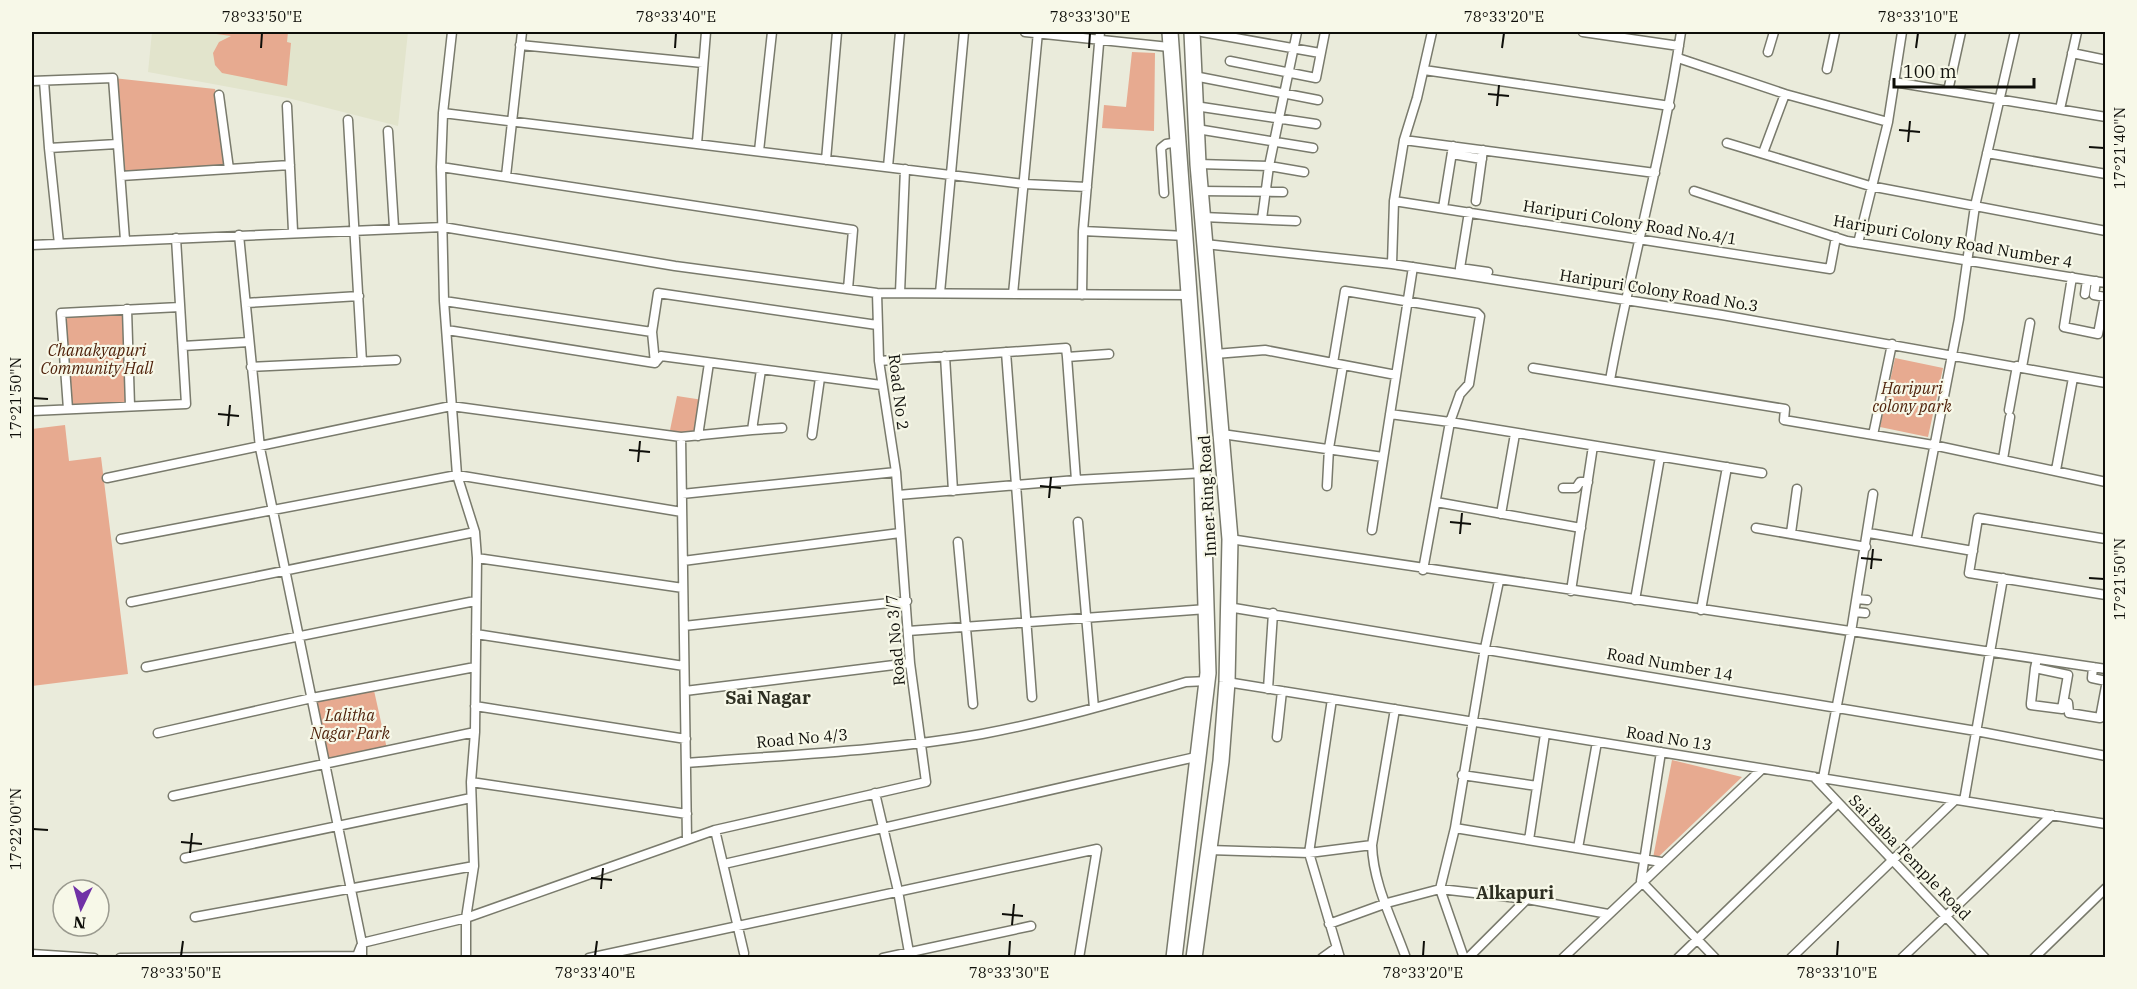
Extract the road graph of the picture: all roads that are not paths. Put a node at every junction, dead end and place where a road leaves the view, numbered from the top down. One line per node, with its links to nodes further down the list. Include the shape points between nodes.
1 (452, 32): 54 (street)
2 (522, 32): 27 (street)
3 (705, 32): 36 (street)
4 (772, 32): 72 (street)
5 (837, 32): 76 (street)
6 (900, 32): 81 (street)
7 (964, 32): 87 (street)
8 (1025, 32): 9 (street)
9 (1037, 32): 24 (street); 90 (street)
10 (1192, 32): 40 (highway, Inner Ring Road)
11 (1202, 32): 25 (street)
12 (1297, 32): 29 (street)
13 (1325, 32): 30 (street)
14 (1432, 32): 38 (street)
15 (1583, 32): 23 (street)
16 (1681, 32): 28 (street)
17 (1774, 32): 31 (street)
18 (1835, 32): 37 (street)
19 (1902, 32): 43 (street)
20 (1961, 32): 44 (street)
21 (2015, 32): 49 (street)
22 (2077, 32): 32 (street)
23 (1600, 33): 28 (street)
24 (1100, 35): 26 (street); 92 (street)
25 (1266, 36): 29 (street)
26 (1170, 39): 64 (highway, Inner Ring Road)
27 (520, 45): 36 (street); 58 (street)
28 (1679, 46): 33 (street)
29 (1293, 48): 30 (street); 39 (street)
30 (1320, 52): 39 (street, via 1317,78)
31 (1768, 52)
32 (2072, 53): 35 (street); 53 (street)
33 (1678, 58): 46 (street); 52 (street)
34 (1230, 60): 39 (street)
35 (2106, 60)
36 (703, 63): 68 (street)
37 (1827, 69)
38 (1424, 70): 52 (street); 63 (street)
39 (1288, 73): 45 (street)
40 (1194, 76): 45 (street); 51 (highway, Inner Ring Road)
41 (32, 81): 42 (street)
42 (44, 81): 67 (street, via 113,78); 69 (street)
43 (1894, 82): 44 (street); 59 (street)
44 (1948, 91): 49 (street)
45 (1284, 94): 48 (street); 55 (street)
46 (1785, 94): 59 (street); 73 (street)
47 (219, 95): 82 (street)
48 (1318, 100)
49 (2000, 100): 53 (street); 74 (street)
50 (287, 106): 78 (street)
51 (1195, 106): 55 (street); 61 (highway, Inner Ring Road)
52 (1670, 106): 85 (street)
53 (2060, 109): 56 (street)
54 (443, 113): 58 (street); 80 (street)
55 (1279, 117): 60 (street); 65 (street)
56 (2106, 117)
57 (348, 120): 108 (street)
58 (512, 121): 68 (street); 89 (street)
59 (1888, 122): 91 (street)
60 (1316, 124)
61 (1197, 129): 65 (street); 77 (highway, Inner Ring Road)
62 (388, 131): 106 (street)
63 (1404, 140): 71 (street); 98 (street)
64 (1178, 142): 97 (street, via 1161,148); 113 (highway, Inner Ring Road)
65 (1274, 143): 70 (street); 79 (street)
66 (1727, 143): 73 (street)
67 (117, 144): 69 (street); 88 (street)
68 (697, 144): 72 (street)
69 (49, 148): 119 (street)
70 (1313, 148)
71 (1452, 150): 75 (street); 101 (street)
72 (759, 151): 76 (street)
73 (1763, 153): 91 (street)
74 (1987, 153): 86 (street); 100 (street)
75 (1483, 154): 85 (street); 99 (street)
76 (826, 160): 81 (street)
77 (1198, 164): 79 (street); 93 (highway, Inner Ring Road)
78 (290, 165): 82 (street); 109 (street)
79 (1269, 166): 84 (street); 94 (street)
80 (441, 167): 89 (street); 107 (street)
81 (888, 167): 83 (street)
82 (229, 169): 88 (street)
83 (905, 169): 87 (street); 132 (street)
84 (1304, 172)
85 (1655, 173): 116 (street)
86 (2106, 174)
87 (951, 175): 90 (street); 133 (street)
88 (121, 176): 117 (street)
89 (506, 176): 130 (street, via 853,230)
90 (1023, 184): 92 (street); 134 (street)
91 (1870, 186): 100 (street); 118 (street)
92 (1087, 187): 110 (street)
93 (1200, 191): 94 (street); 103 (highway, Inner Ring Road)
94 (1265, 191): 96 (street); 104 (street)
95 (1694, 191): 114 (street, Haripuri Colony Road Number 4)
96 (1283, 192)
97 (1164, 194)
98 (1394, 201): 101 (street, Haripuri Colony Road No.4/1); 123 (street)
99 (1476, 201)
100 (1976, 206): 111 (street); 122 (street)
101 (1443, 208): 102 (street, Haripuri Colony Road No.4/1)
102 (1469, 212): 116 (street, Haripuri Colony Road No.4/1); 125 (street)
103 (1203, 217): 104 (street); 120 (highway, Inner Ring Road)
104 (1262, 219): 105 (street)
105 (1296, 221)
106 (394, 227): 107 (street); 108 (street)
107 (443, 227): 130 (street, via 675,266); 141 (street)
108 (356, 229): 109 (street); 137 (street)
109 (293, 231): 112 (street)
110 (1083, 231): 113 (street); 136 (street)
111 (2106, 231)
112 (239, 235): 115 (street); 142 (street)
113 (1186, 236): 138 (highway, Inner Ring Road)
114 (1836, 237): 116 (street, Haripuri Colony Road No.4/1, via 1830,269); 118 (street, Haripuri Colony Road Number 4)
115 (176, 238): 117 (street); 143 (street)
116 (1638, 238): 140 (street)
117 (125, 240): 119 (street)
118 (1858, 243): 122 (street, Haripuri Colony Road Number 4)
119 (59, 244): 121 (street)
120 (1205, 244): 123 (street, Haripuri Colony Road No.3); 154 (highway, Inner Ring Road)
121 (32, 245)
122 (1968, 260): 127 (street, Haripuri Colony Road Number 4); 155 (street)
123 (1392, 264): 124 (street, Haripuri Colony Road No.3)
124 (1413, 267): 125 (street, Haripuri Colony Road No.3); 139 (street)
125 (1460, 271): 126 (street); 140 (street, Haripuri Colony Road No.3)
126 (1488, 272)
127 (2072, 277): 128 (street, Haripuri Colony Road Number 4); 128 (street, via 2063,326 2067,330 2098,334 2105,297 2094,294)
128 (2091, 281): 129 (street, Haripuri Colony Road Number 4); 135 (street)
129 (2106, 283)
130 (848, 289): 131 (street)
131 (878, 293): 132 (street); 146 (street, Road No 2)
132 (900, 293): 133 (street)
133 (940, 293): 134 (street)
134 (1013, 294): 136 (street)
135 (2085, 294)
136 (1082, 295): 138 (street)
137 (359, 296): 142 (street); 160 (street)
138 (1191, 296): 169 (highway, Inner Ring Road)
139 (1407, 300): 163 (street, via 1345,291); 170 (street); 182 (street, via 1480,316 1469,384 1460,394)
140 (1625, 300): 150 (street, Haripuri Colony Road No.3); 173 (street)
141 (444, 301): 147 (street); 148 (street)
142 (246, 303): 149 (street)
143 (180, 307): 144 (street); 151 (street)
144 (127, 309): 177 (street); 179 (street, via 62,313)
145 (2030, 323): 165 (street)
146 (877, 325): 148 (street, via 658,293); 159 (street, Road No 2)
147 (447, 330): 161 (street); 178 (street)
148 (652, 332): 161 (street)
149 (249, 342): 151 (street); 166 (street)
150 (1892, 344): 155 (street, Haripuri Colony Road No.3); 188 (street)
151 (183, 346): 177 (street, via 186,404)
152 (1006, 352): 156 (street); 157 (street, via 1066,348); 208 (street)
153 (1109, 354): 157 (street)
154 (1215, 354): 163 (street, via 1265,350); 176 (highway, Inner Ring Road)
155 (1952, 355): 165 (street, Haripuri Colony Road No.3); 191 (street)
156 (945, 356): 159 (street); 212 (street)
157 (1067, 357): 205 (street)
158 (396, 360): 160 (street)
159 (879, 361): 175 (street, Road No 2)
160 (362, 362): 166 (street)
161 (655, 363): 162 (street, via 661,356)
162 (709, 363): 168 (street); 190 (street)
163 (1333, 363): 164 (street)
164 (1343, 364): 170 (street); 194 (street)
165 (2020, 366): 172 (street, Haripuri Colony Road No.3); 197 (street)
166 (251, 367): 193 (street)
167 (1533, 368): 173 (street)
168 (761, 370): 171 (street); 184 (street)
169 (1196, 375): 176 (highway, via 1209,380); 203 (highway, Inner Ring Road)
170 (1396, 375): 181 (street)
171 (820, 378): 175 (street); 187 (street)
172 (2073, 378): 174 (street, Haripuri Colony Road No.3); 199 (street)
173 (1610, 380): 188 (street, via 1785,409 1784,420)
174 (2106, 383)
175 (881, 385): 200 (street, Road No 2)
176 (1218, 390): 185 (highway, Inner Ring Road)
177 (130, 406): 179 (street)
178 (451, 406): 189 (street); 193 (street); 202 (street)
179 (68, 409): 180 (street)
180 (32, 411)
181 (1390, 414): 182 (street); 195 (street)
182 (1450, 422): 186 (street); 216 (street)
183 (782, 428): 184 (street)
184 (752, 430): 190 (street)
185 (1222, 434): 194 (street); 229 (highway, Inner Ring Road)
186 (1515, 434): 192 (street); 219 (street)
187 (812, 435)
188 (1873, 435): 191 (street)
189 (681, 436): 190 (street); 213 (street)
190 (698, 436)
191 (1933, 445): 197 (street); 231 (street)
192 (1593, 446): 196 (street); 206 (street)
193 (260, 448): 204 (street); 217 (street)
194 (1329, 448): 195 (street); 209 (street)
195 (1383, 457): 223 (street)
196 (1660, 457): 198 (street); 246 (street)
197 (2003, 459): 199 (street)
198 (1727, 467): 201 (street); 252 (street)
199 (2056, 470): 207 (street)
200 (896, 472): 213 (street); 215 (street, Road No 2)
201 (1762, 473)
202 (457, 474): 217 (street); 218 (street); 224 (street)
203 (1202, 474): 205 (street); 251 (highway, Inner Ring Road)
204 (107, 478)
205 (1076, 480): 208 (street)
206 (1588, 482): 210 (street, via 1580,482 1576,488); 221 (street)
207 (2106, 482)
208 (1015, 485): 212 (street); 257 (street)
209 (1328, 486)
210 (1563, 488)
211 (1797, 489): 226 (street)
212 (952, 491): 215 (street)
213 (682, 494): 218 (street)
214 (1873, 494): 227 (street)
215 (898, 495): 225 (street, Road No 3/7)
216 (1436, 502): 219 (street); 237 (street)
217 (274, 508): 228 (street); 238 (street)
218 (682, 512): 236 (street)
219 (1501, 514): 221 (street)
220 (1078, 522): 256 (street)
221 (1581, 528): 242 (street)
222 (1756, 528): 226 (street)
223 (1372, 530)
224 (475, 532): 235 (street); 238 (street)
225 (900, 533): 236 (street); 248 (street, Road No 3/7)
226 (1791, 533): 233 (street)
227 (1869, 533): 231 (street); 233 (street)
228 (121, 539)
229 (1230, 539): 237 (street); 250 (highway, Inner Ring Road)
230 (2106, 539): 234 (street, via 1978,518)
231 (1916, 541): 234 (street)
232 (958, 542): 259 (street)
233 (1866, 547): 244 (street)
234 (1972, 551): 239 (street, via 1969,573)
235 (477, 558): 241 (street); 245 (street)
236 (683, 561): 241 (street)
237 (1424, 570): 240 (street)
238 (286, 571): 249 (street); 263 (street)
239 (2002, 578): 243 (street); 265 (street)
240 (1499, 581): 242 (street); 264 (street)
241 (683, 588): 258 (street)
242 (1571, 591): 246 (street)
243 (2106, 595)
244 (1857, 599): 247 (street); 253 (street)
245 (475, 600): 262 (street); 263 (street)
246 (1635, 600): 252 (street)
247 (1867, 600)
248 (907, 601): 258 (street); 260 (street, Road No 3/7)
249 (130, 602)
250 (1228, 607): 254 (street, Road Number 14); 277 (highway, Inner Ring Road)
251 (1207, 609): 256 (street); 275 (highway, Inner Ring Road)
252 (1701, 610): 261 (street)
253 (1855, 612): 255 (street); 261 (street)
254 (1273, 613): 264 (street, Road Number 14); 279 (street)
255 (1865, 613)
256 (1088, 617): 257 (street); 287 (street)
257 (1026, 622): 259 (street); 282 (street)
258 (684, 626): 269 (street)
259 (966, 626): 260 (street); 285 (street)
260 (908, 631): 267 (street, Road No 3/7)
261 (1851, 632): 265 (street); 288 (street)
262 (476, 634): 269 (street); 271 (street)
263 (300, 635): 270 (street); 283 (street)
264 (1485, 648): 288 (street, Road Number 14); 290 (street)
265 (1990, 652): 266 (street); 291 (street)
266 (2041, 659): 268 (street); 274 (street)
267 (910, 663): 280 (street); 298 (street, Road No 3/7)
268 (2075, 664): 272 (street); 278 (street, via 2069,713 2100,718)
269 (684, 666): 280 (street)
270 (146, 667)
271 (475, 667): 283 (street); 286 (street)
272 (2093, 667): 273 (street); 276 (street, via 2092,678)
273 (2106, 669)
274 (2041, 670): 274 (street, via 2031,705 2061,710 2068,675)
275 (1208, 681): 287 (street, Road No 4/3, via 1186,682); 300 (highway, Inner Ring Road)
276 (2106, 681)
277 (1227, 682): 279 (street, Road No 13); 325 (highway, Inner Ring Road)
278 (2106, 686)
279 (1268, 689): 281 (street, Road No 13)
280 (685, 691): 296 (street)
281 (1282, 691): 284 (street, Road No 13); 295 (street)
282 (1032, 697)
283 (312, 698): 293 (street); 302 (street)
284 (1332, 699): 289 (street, Road No 13); 326 (street)
285 (973, 704)
286 (475, 706): 292 (street); 296 (street)
287 (1094, 708): 298 (street, Road No 4/3, via 1037,723)
288 (1835, 708): 291 (street, Road Number 14); 306 (street)
289 (1395, 709): 290 (street, Road No 13); 323 (street)
290 (1472, 722): 294 (street, Road No 13); 305 (street)
291 (1976, 731): 301 (street, Road Number 14); 312 (street)
292 (476, 732): 302 (street); 307 (street)
293 (158, 733)
294 (1545, 734): 297 (street, Road No 13); 308 (street)
295 (1277, 737)
296 (686, 739): 303 (street)
297 (1597, 742): 299 (street, Road No 13); 324 (street)
298 (920, 743): 303 (street, Road No 4/3); 309 (street, Road No 3/7, via 926,782)
299 (1661, 752): 304 (street, Road No 13); 328 (street)
300 (1200, 756): 318 (street); 362 (highway, Inner Ring Road)
301 (2106, 756)
302 (326, 762): 310 (street); 317 (street)
303 (686, 764): 314 (street)
304 (1762, 769): 306 (street, Road No 13); 330 (street)
305 (1462, 775): 308 (street); 319 (street)
306 (1819, 778): 312 (street, Road No 13); 313 (street, Sai Baba Temple Road)
307 (471, 782): 311 (street); 314 (street)
308 (1537, 786): 322 (street)
309 (875, 793): 318 (street); 320 (street)
310 (173, 796)
311 (471, 798): 317 (street); 332 (street)
312 (1960, 800): 315 (street, Road No 13); 329 (street)
313 (1837, 804): 329 (street, Sai Baba Temple Road); 347 (street)
314 (687, 814): 321 (street)
315 (2052, 815): 316 (street, Road No 13); 341 (street)
316 (2106, 824)
317 (339, 825): 327 (street); 334 (street)
318 (884, 828): 331 (street); 337 (street)
319 (1455, 828): 322 (street); 336 (street)
320 (715, 830): 321 (street); 331 (street)
321 (687, 839): 343 (street)
322 (1529, 840): 324 (street)
323 (1372, 845): 326 (street); 339 (street, via 1375,877)
324 (1578, 848): 328 (street)
325 (1209, 850): 326 (street); 363 (highway, Inner Ring Road)
326 (1310, 853): 344 (street)
327 (185, 858)
328 (1643, 859): 330 (street); 333 (street)
329 (1893, 861): 341 (street, Sai Baba Temple Road); 371 (street)
330 (1662, 862): 333 (street)
331 (724, 864): 345 (street)
332 (474, 866): 334 (street); 343 (street)
333 (1641, 881): 340 (street); 347 (street)
334 (351, 888): 342 (street); 348 (street)
335 (2106, 888): 374 (street)
336 (1440, 889): 338 (street); 339 (street); 367 (street)
337 (898, 891): 345 (street); 352 (street); 361 (street, via 1097,849)
338 (1527, 899): 340 (street); 367 (street)
339 (1387, 903): 344 (street); 366 (street)
340 (1608, 914): 368 (street)
341 (1945, 916): 372 (street); 373 (street, Sai Baba Temple Road)
342 (195, 917)
343 (466, 918): 348 (street); 358 (street)
344 (1329, 924): 349 (street)
345 (738, 925): 350 (street); 359 (street)
346 (1031, 926): 352 (street)
347 (1697, 939): 369 (street); 370 (street)
348 (362, 943): 356 (street, via 357,956); 357 (street)
349 (1336, 948): 364 (street); 365 (street)
350 (744, 953)
351 (32, 954): 353 (street)
352 (909, 955): 360 (street)
353 (62, 957): 354 (street)
354 (94, 957)
355 (120, 957): 356 (street)
356 (165, 957)
357 (362, 957)
358 (466, 957)
359 (589, 957)
360 (883, 957)
361 (1079, 957)
362 (1174, 957)
363 (1194, 957)
364 (1322, 957)
365 (1340, 957)
366 (1406, 957)
367 (1466, 957)
368 (1563, 957)
369 (1678, 957)
370 (1715, 957)
371 (1791, 957)
372 (1902, 957)
373 (1985, 957)
374 (2034, 957)

